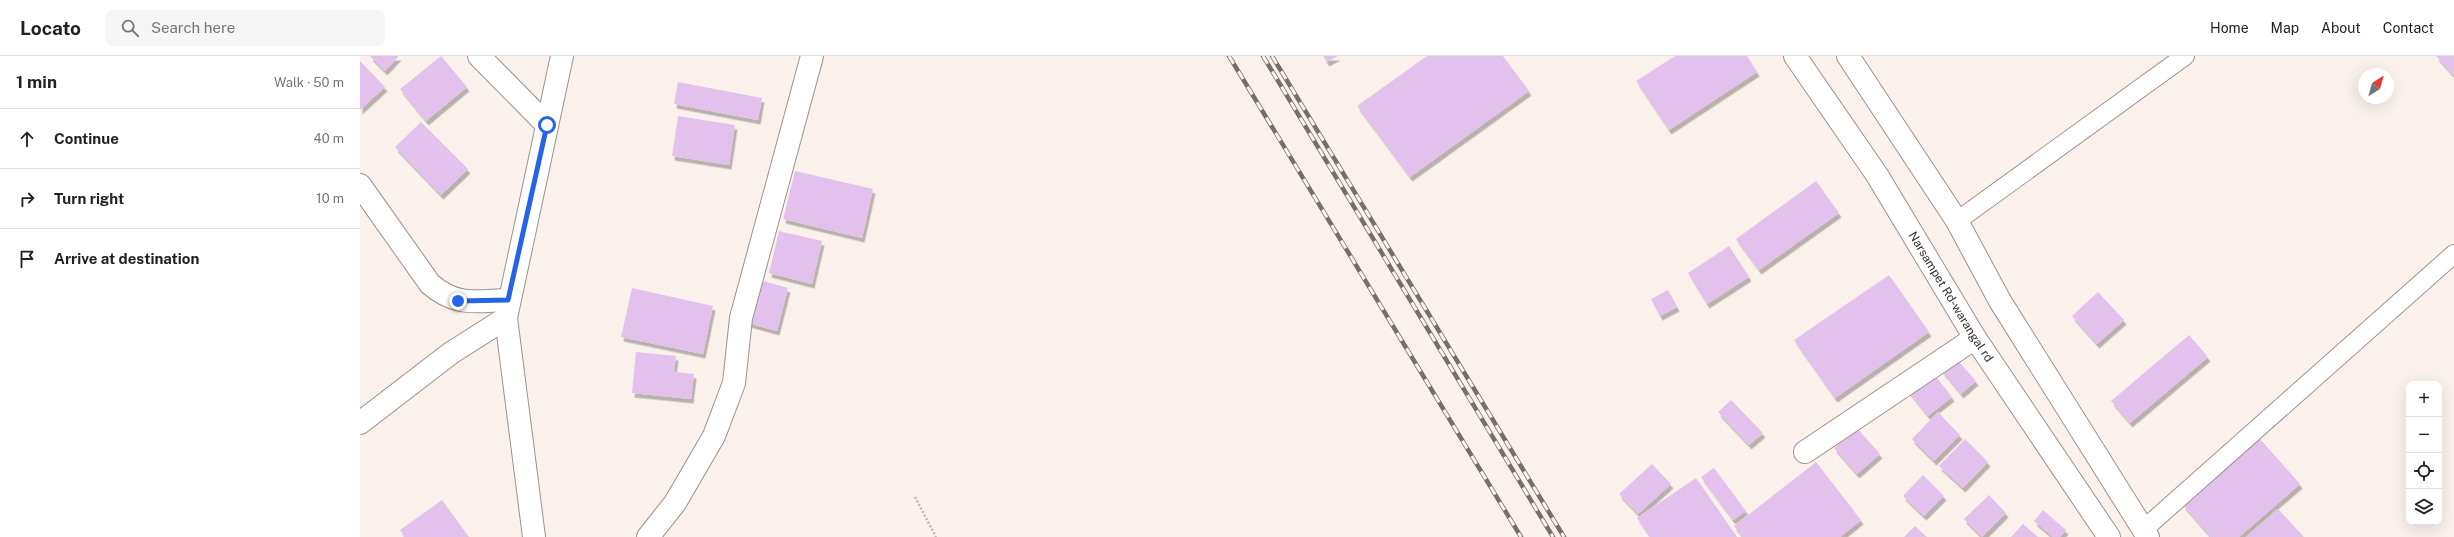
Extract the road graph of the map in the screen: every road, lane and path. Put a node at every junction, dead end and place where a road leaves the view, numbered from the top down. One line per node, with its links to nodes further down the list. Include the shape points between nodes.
1 (479, 56): 7 (street)
2 (562, 56): 7 (street)
3 (812, 56): 18 (street, via 741,318 734,383 714,436 675,503)
4 (1795, 56): 12 (street, Narsampet Rd-warangal rd, via 1877,175)
5 (1848, 56): 9 (street)
6 (2185, 56): 9 (lane)
7 (547, 125): 11 (street)
8 (360, 186): 11 (street, via 430,284 443,295 458,301)
9 (1957, 221): 16 (street, via 2000,301)
10 (2454, 254): 16 (lane)
11 (507, 309): 13 (street); 17 (street)
12 (1975, 338): 14 (street); 20 (street, Narsampet Rd-warangal rd)
13 (360, 423)
14 (1805, 452)
15 (915, 497): 19 (path)
16 (2146, 533)
17 (534, 537)
18 (648, 537)
19 (936, 537)
20 (2109, 537)

